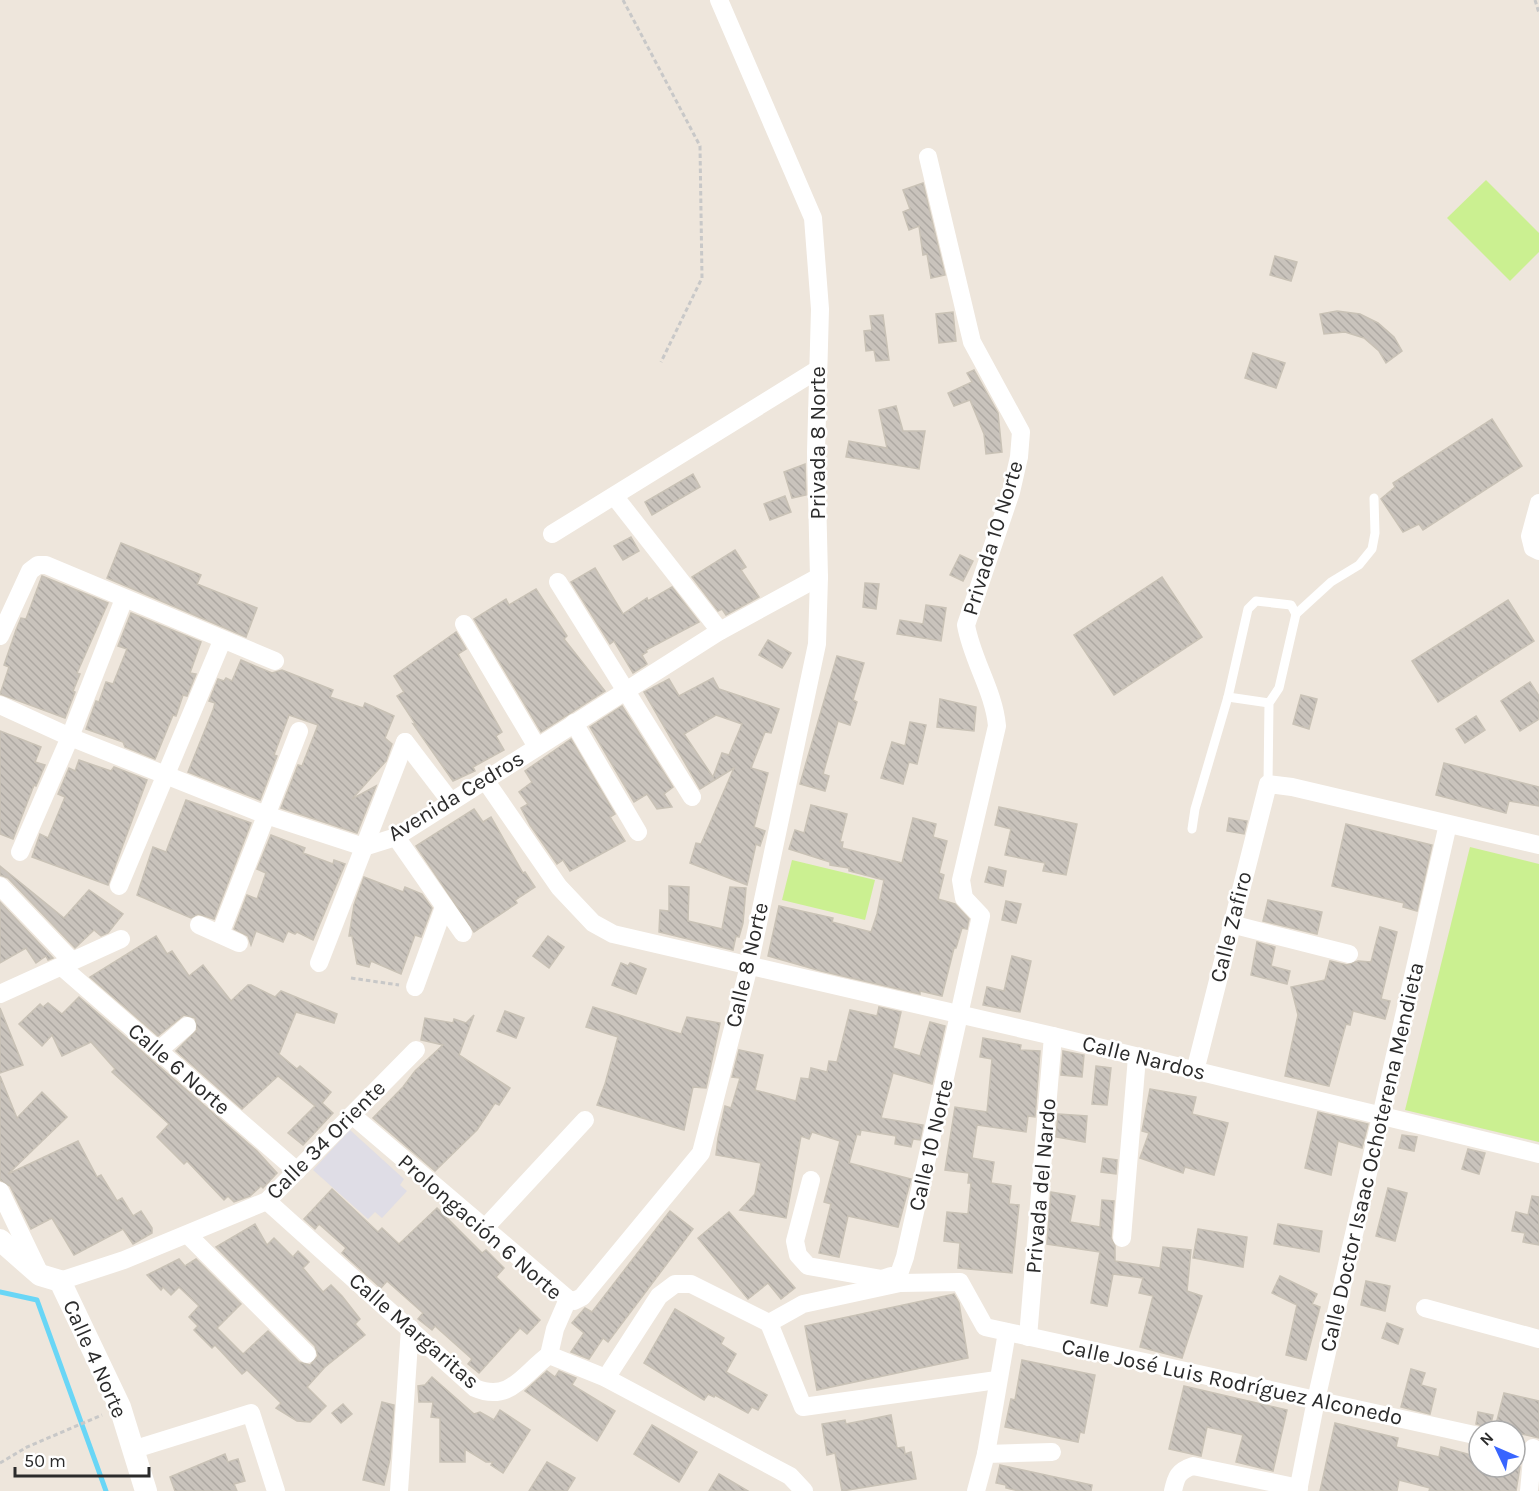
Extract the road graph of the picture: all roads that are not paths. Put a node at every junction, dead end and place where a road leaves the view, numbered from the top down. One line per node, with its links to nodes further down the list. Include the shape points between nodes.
1 (719, 0): 3 (street, Privada 8 Norte, via 813,218 820,309)
2 (928, 157): 54 (street, Privada 10 Norte, via 972,342 1021,432 1011,492 966,625 995,708 997,726 961,880 964,898 981,916)
3 (817, 370): 4 (street); 9 (street, Privada 8 Norte)
4 (615, 496): 7 (street); 14 (street)
5 (1374, 498): 12 (lane, via 1372,549 1359,565 1331,582)
6 (1539, 503): 8 (street, via 1530,536)
7 (552, 534)
8 (1536, 550)
9 (819, 577): 14 (street, Avenida Cedros); 51 (street, Calle 8 Norte, via 817,644)
10 (558, 582): 18 (street)
11 (124, 599): 15 (street, via 38,565 30,571); 16 (street); 24 (street)
12 (1296, 614): 19 (lane, via 1291,605 1276,603 1256,602 1248,609); 20 (lane, via 1279,688)
13 (464, 624): 25 (street)
14 (720, 631): 18 (street, Avenida Cedros)
15 (0, 636)
16 (222, 641): 17 (street); 26 (street)
17 (275, 661)
18 (627, 689): 22 (street, Avenida Cedros); 29 (street)
19 (1228, 697): 20 (lane); 33 (lane)
20 (1269, 703): 28 (lane)
21 (0, 705): 24 (street, Avenida Cedros)
22 (574, 723): 25 (street, Avenida Cedros); 34 (street)
23 (299, 731): 31 (street)
24 (70, 737): 26 (street, Avenida Cedros); 38 (street)
25 (537, 747): 27 (street, Avenida Cedros)
26 (167, 775): 31 (street, Avenida Cedros); 40 (street)
27 (485, 780): 30 (street, Avenida Cedros); 51 (street, Calle Nardos, via 559,887 593,923 613,934)
28 (1268, 784): 32 (street); 42 (street, Calle Zafiro)
29 (692, 797)
30 (451, 802): 35 (street, Avenida Cedros); 37 (street, via 405,742)
31 (266, 815): 37 (street, Avenida Cedros); 45 (street)
32 (1448, 824): 36 (street); 62 (street, Calle Doctor Isaac Ochoterena Mendieta)
33 (1192, 829)
34 (638, 832)
35 (396, 837): 37 (street, Avenida Cedros); 41 (street)
36 (1539, 845)
37 (364, 847): 49 (street)
38 (20, 852)
39 (0, 886): 50 (street, Calle 6 Norte)
40 (119, 886)
41 (444, 907): 44 (street); 52 (street)
42 (1231, 924): 48 (street); 60 (street, Calle Zafiro)
43 (199, 925): 45 (street)
44 (463, 933)
45 (220, 934): 47 (street)
46 (121, 939): 50 (street)
47 (239, 943)
48 (1349, 954)
49 (319, 963)
50 (67, 964): 53 (street); 58 (street, Calle 6 Norte)
51 (749, 966): 54 (street, Calle Nardos); 75 (street, Calle 8 Norte, via 701,1153 582,1297)
52 (415, 987)
53 (0, 994)
54 (960, 1016): 56 (street, Calle Nardos); 74 (street, Calle 10 Norte)
55 (187, 1026): 58 (street)
56 (1053, 1036): 59 (street, Calle Nardos); 80 (street, Privada del Nardo)
57 (416, 1050): 61 (street, Calle 34 Oriente)
58 (159, 1051): 65 (street, Calle 6 Norte)
59 (1137, 1057): 60 (street, Calle Nardos); 71 (street)
60 (1196, 1071): 62 (street, Calle Nardos)
61 (352, 1115): 65 (street, Calle 34 Oriente); 69 (street, Prolongación 6 Norte)
62 (1383, 1116): 64 (street, Calle Nardos); 86 (street, Calle Doctor Isaac Ochoterena Mendieta)
63 (585, 1120): 69 (street)
64 (1539, 1154)
65 (297, 1171): 68 (street, Calle 34 Oriente)
66 (811, 1180): 74 (street, via 795,1241 798,1255 807,1266 882,1279)
67 (0, 1191): 73 (street, Calle 4 Norte)
68 (267, 1201): 70 (street, Calle 34 Oriente); 78 (street, Calle Margaritas)
69 (483, 1230): 75 (street, Prolongación 6 Norte)
70 (188, 1234): 73 (street, Calle 34 Oriente); 82 (street)
71 (1122, 1238)
72 (5, 1245): 73 (street, Calle 4 Norte)
73 (50, 1278): 89 (street, Calle 4 Norte, via 120,1407)
74 (899, 1278): 77 (street, via 803,1304); 79 (street, Calle José Luis Rodríguez Alconedo, via 960,1281 985,1327)
75 (568, 1299): 83 (street, Prolongación 6 Norte)
76 (1425, 1308): 81 (street)
77 (769, 1323): 84 (street, via 691,1284 675,1284 659,1296); 85 (street, via 803,1407)
78 (410, 1328): 83 (street, Calle Margaritas, via 475,1388 488,1393 509,1390); 95 (street)
79 (1007, 1332): 80 (street, Calle José Luis Rodríguez Alconedo); 85 (street)
80 (1028, 1337): 86 (street, Calle José Luis Rodríguez Alconedo)
81 (1539, 1339)
82 (307, 1354)
83 (549, 1355): 84 (street)
84 (606, 1378): 96 (street, via 790,1476)
85 (997, 1380): 91 (street)
86 (1316, 1400): 87 (street, Calle José Luis Rodríguez Alconedo); 92 (street, Calle Doctor Isaac Ochoterena Mendieta)
87 (1467, 1433)
88 (1529, 1447): 99 (street)
89 (132, 1450): 93 (street, Calle 4 Norte); 94 (street, via 250,1413)
90 (1052, 1452): 91 (street)
91 (986, 1454): 97 (street)
92 (1299, 1490): 98 (street, via 1192,1466 1176,1476)
93 (146, 1491)
94 (276, 1491)
95 (399, 1491)
96 (804, 1491)
97 (976, 1491)
98 (1173, 1491)
99 (1529, 1491)

